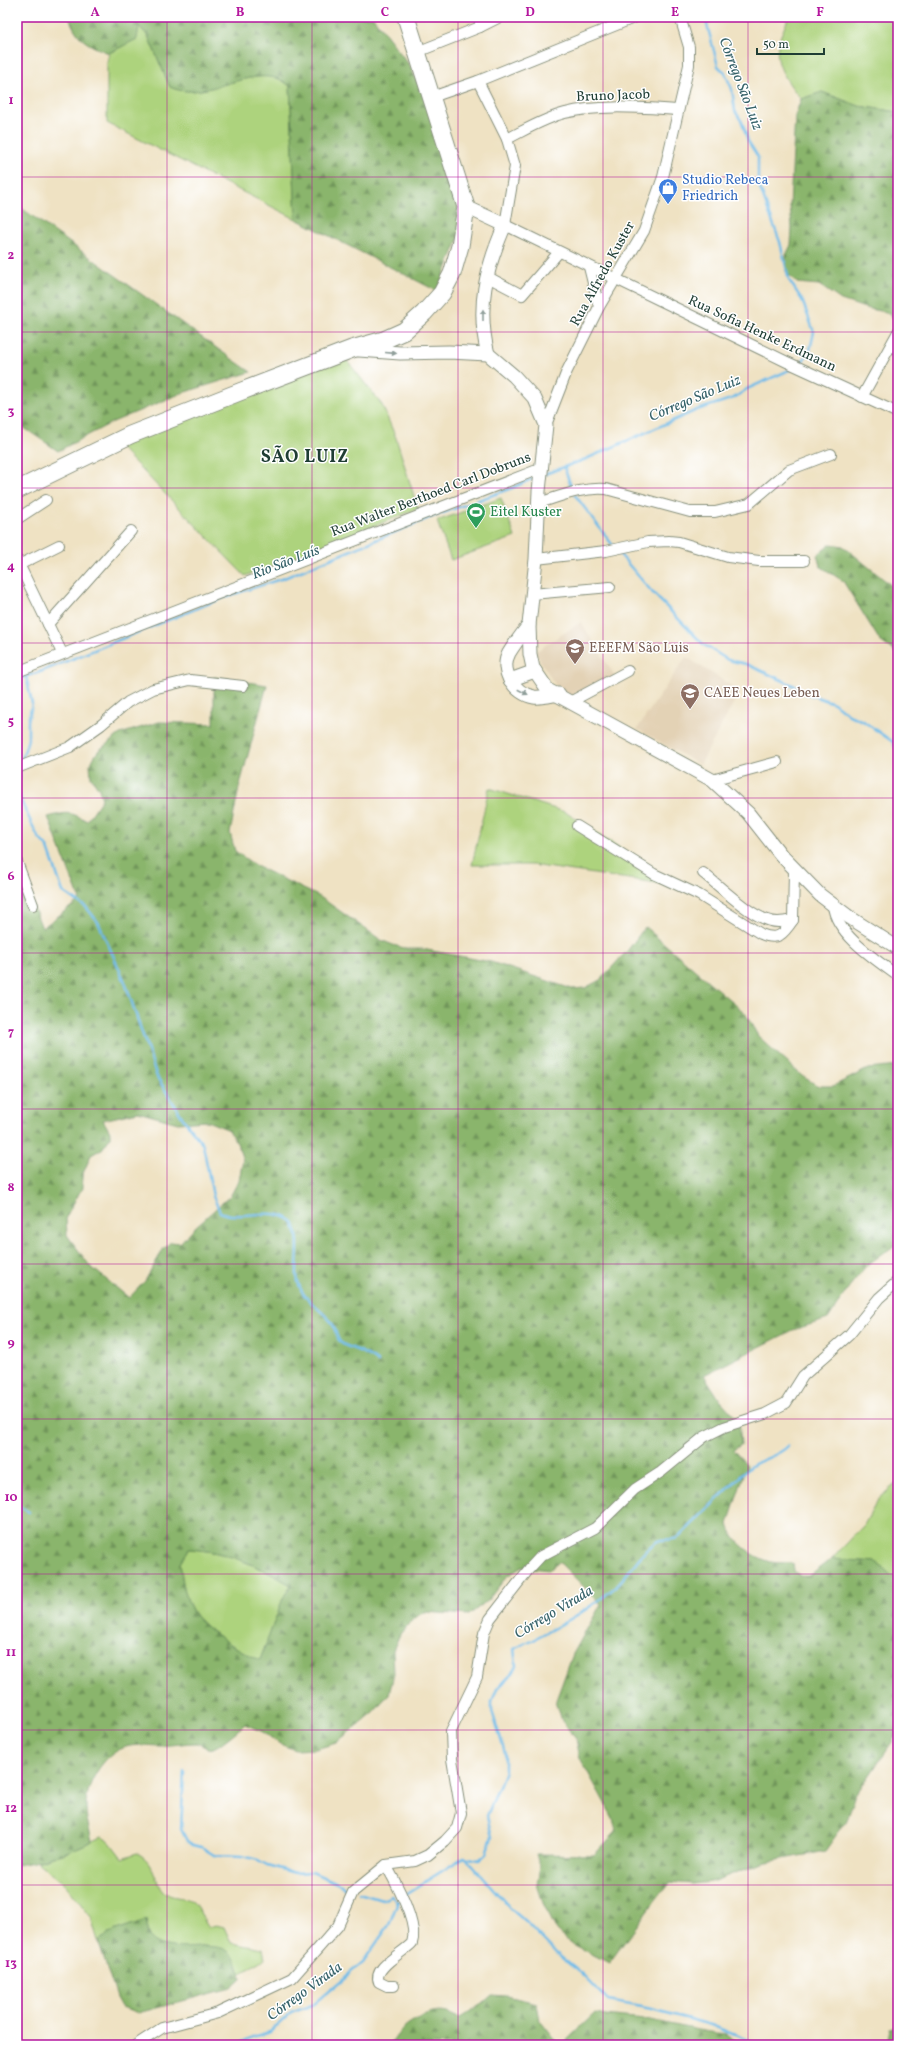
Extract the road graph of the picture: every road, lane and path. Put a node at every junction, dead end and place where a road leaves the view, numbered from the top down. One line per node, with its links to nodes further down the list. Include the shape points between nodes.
1 (406, 17): 6 (main road)
2 (500, 17): 5 (street)
3 (636, 17): 7 (street)
4 (680, 17): 9 (street, Rua Alfredo Kuster, via 690,56)
5 (480, 22): 6 (street)
6 (417, 52): 8 (main road)
7 (478, 81): 8 (street); 10 (street)
8 (432, 97): 11 (main road)
9 (678, 110): 10 (street, Bruno Jacob, via 583,109 564,113); 16 (street, Rua Alfredo Kuster, via 663,177 644,231)
10 (506, 139): 12 (street, via 515,166)
11 (466, 206): 12 (street); 19 (main road, via 460,246 452,274 442,293 404,331)
12 (505, 225): 13 (street, Rua Sofia Henke Erdmann); 15 (street)
13 (559, 252): 14 (street, Rua Sofia Henke Erdmann); 15 (street, via 522,295)
14 (589, 267): 16 (street, Rua Sofia Henke Erdmann); 17 (street)
15 (486, 276): 20 (street, one-way to 15, via 484,336)
16 (615, 279): 17 (street, Rua Alfredo Kuster); 21 (street, Rua Sofia Henke Erdmann)
17 (599, 307): 23 (street, Rua Alfredo Kuster, via 567,372)
18 (898, 332): 21 (street)
19 (352, 349): 20 (street, one-way to 20, via 400,353); 26 (main road, via 130,435)
20 (488, 354): 23 (street, via 531,393)
21 (862, 397): 22 (street, Rua Sofia Henke Erdmann)
22 (898, 413)
23 (546, 425): 25 (street)
24 (830, 454): 27 (street, via 789,470 749,504 715,512 690,512 606,489 594,488 563,496)
25 (542, 469): 27 (street); 39 (street, Rua Walter Berthoed Carl Dobruns)
26 (17, 490)
27 (539, 497): 32 (street)
28 (46, 500): 29 (street)
29 (17, 519)
30 (131, 531): 37 (street)
31 (59, 545): 34 (street)
32 (536, 559): 33 (street, via 606,552 648,542 669,541 728,557); 36 (street)
33 (804, 561)
34 (18, 562): 37 (street)
35 (610, 587): 36 (street)
36 (532, 594): 38 (street)
37 (48, 624): 39 (street)
38 (529, 625): 40 (street); 41 (street)
39 (62, 653): 44 (street, Rua Walter Berthoed Carl Dobruns)
40 (530, 654): 41 (street); 42 (street)
41 (508, 657): 45 (street)
42 (535, 671): 45 (street); 47 (street, via 548,690)
43 (628, 671): 47 (street)
44 (17, 672)
45 (510, 680): 47 (street, one-way to 47, via 522,692 534,697)
46 (244, 686): 49 (street, via 190,680 153,689 128,702 70,747)
47 (564, 698): 50 (street)
48 (777, 762): 50 (street)
49 (17, 768)
50 (712, 780): 53 (street, via 748,812)
51 (577, 826): 57 (street, via 654,874 699,895 770,938 776,938)
52 (17, 862): 55 (street)
53 (794, 870): 56 (street); 57 (street)
54 (703, 873): 57 (street, via 741,904 761,916 777,922)
55 (33, 905)
56 (833, 906): 58 (street); 59 (street, via 834,916 839,925 866,951)
57 (793, 920)
58 (898, 947)
59 (898, 976)
60 (898, 1281): 61 (street, via 879,1298 849,1335 803,1376 786,1403 765,1414 704,1437 661,1472 635,1489 595,1528 541,1556 529,1569 490,1619 484,1633 477,1677 451,1731 460,1822 449,1837 428,1855 406,1864)
61 (386, 1865): 62 (street, via 400,1892 413,1933 412,1943 383,1966 378,1975 379,1982); 63 (street, via 354,1892 338,1926 292,1978 218,2013 162,2028)
62 (394, 1986)
63 (136, 2045)

